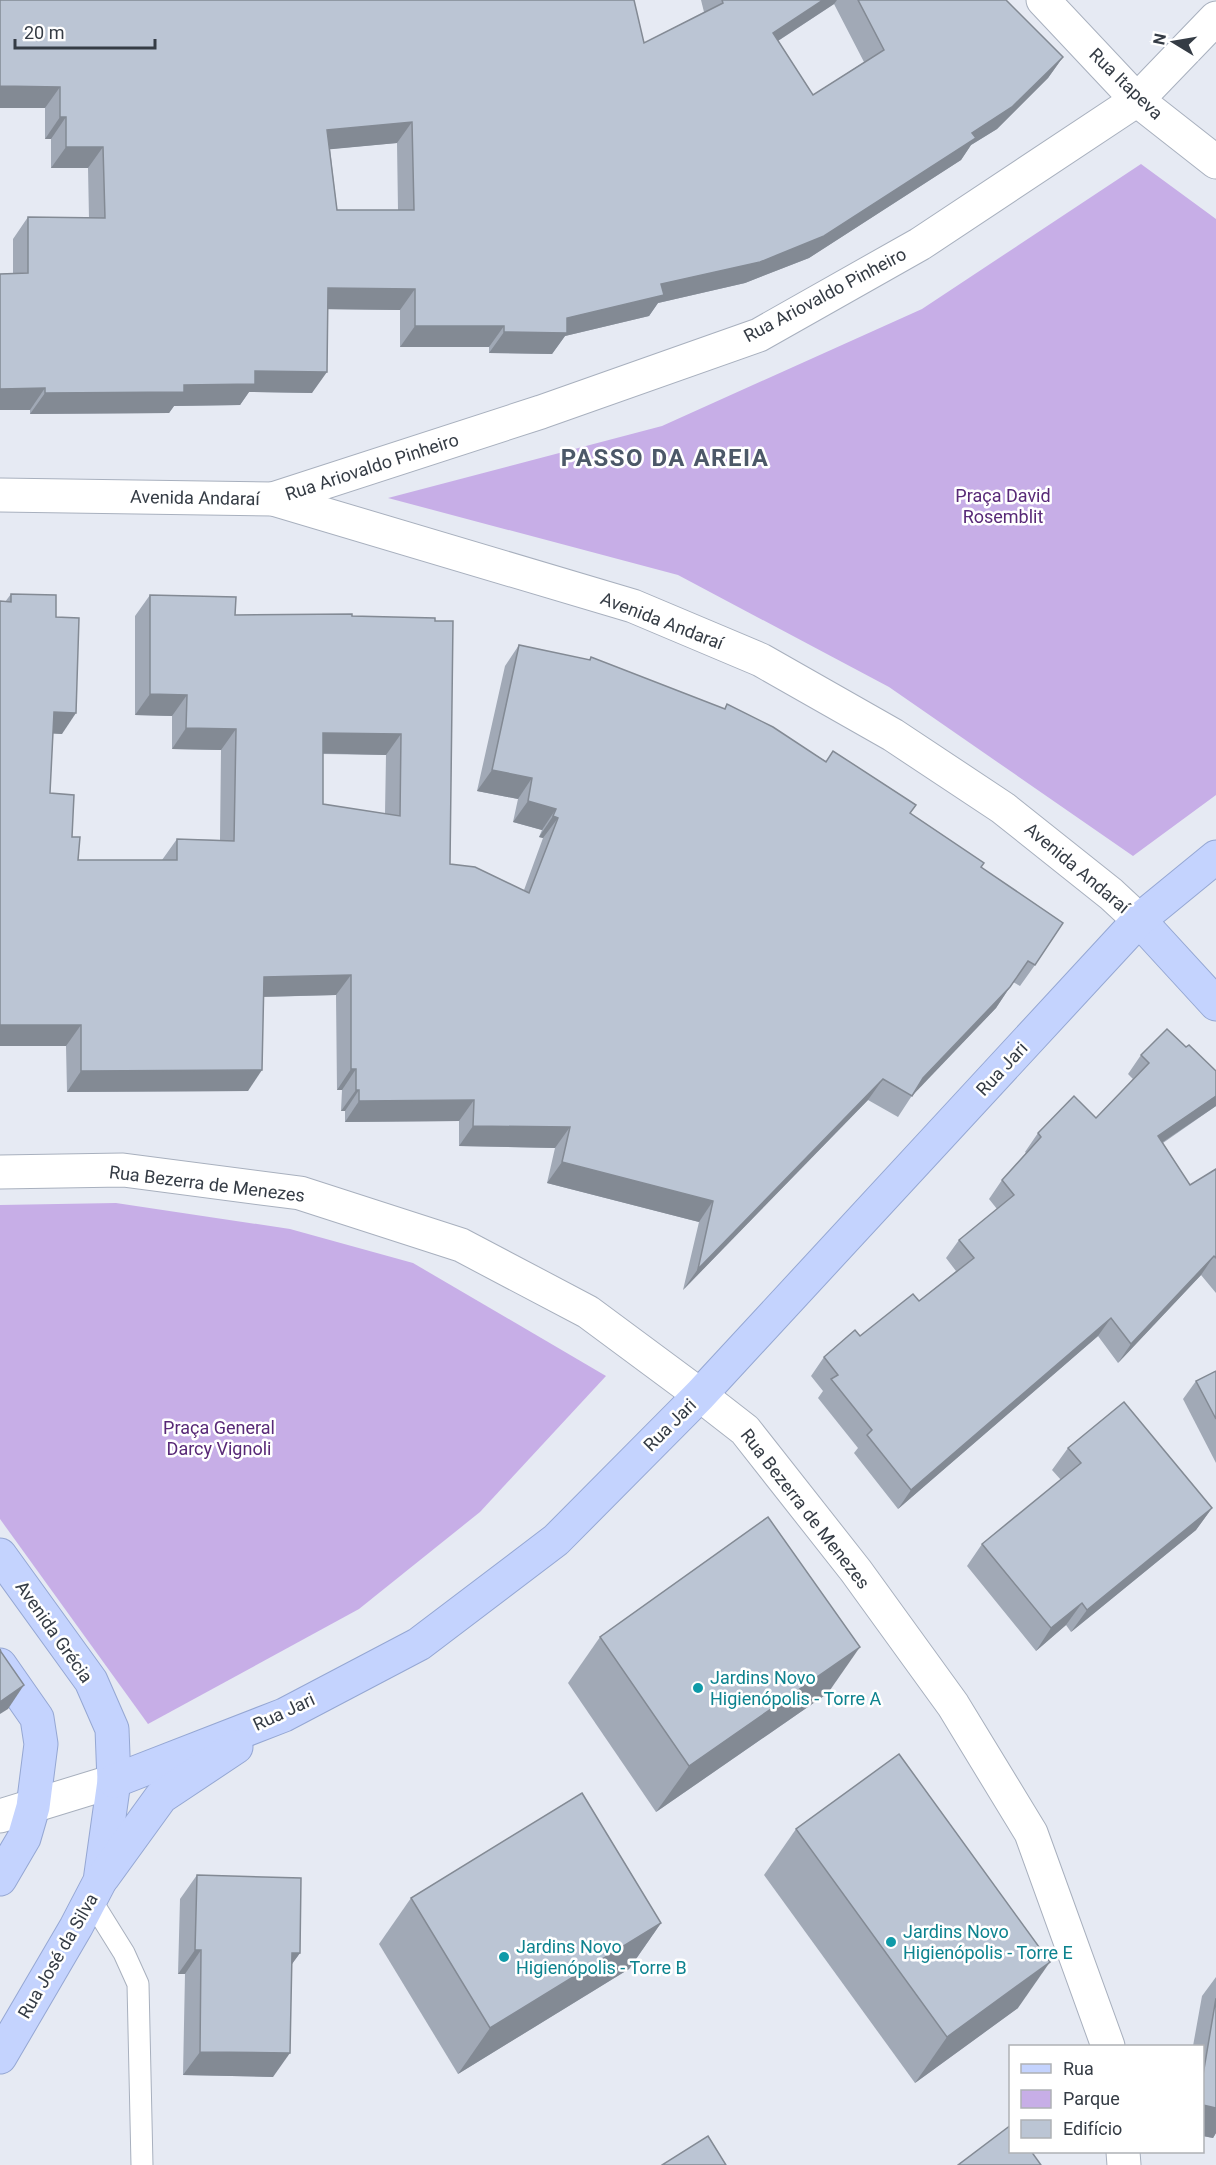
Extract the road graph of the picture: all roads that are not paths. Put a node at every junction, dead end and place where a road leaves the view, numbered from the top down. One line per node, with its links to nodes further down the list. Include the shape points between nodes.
1 (1043, 0): 3 (street, Rua Itapeva)
2 (1216, 18): 3 (street, Rua Ariovaldo Pinheiro)
3 (1137, 100): 4 (street, Rua Itapeva); 6 (street, Rua Ariovaldo Pinheiro, via 920,244 759,335 541,412)
4 (1216, 162)
5 (0, 495): 6 (street, Avenida Andaraí)
6 (273, 499): 8 (street, Avenida Andaraí, via 633,606 761,660 893,735 1003,808)
7 (1216, 857): 8 (street, Rua Jari)
8 (1139, 921): 9 (street, Avenida Andaraí); 11 (street, Rua Jari)
9 (1216, 1004)
10 (0, 1172): 11 (street, Rua Bezerra de Menezes, via 123,1170 300,1193 461,1245 588,1312)
11 (700, 1395): 14 (street, Rua Jari, via 556,1540 419,1644); 20 (street, Rua Bezerra de Menezes, via 745,1430 856,1571 953,1705 1031,1833)
12 (0, 1556): 15 (street, Avenida Grécia, via 91,1681 112,1729)
13 (0, 1665): 16 (street, via 38,1718 41,1744)
14 (284, 1715): 15 (street, Rua Jari); 19 (street, via 161,1797)
15 (114, 1781): 16 (street, Rua Jari); 19 (street, Rua José da Silva)
16 (33, 1807): 17 (street, Rua Jari); 18 (street, via 24,1838)
17 (0, 1816)
18 (0, 1879)
19 (95, 1890): 21 (street, Rua José da Silva); 22 (lane, via 138,1984)
20 (1108, 2045)
21 (0, 2057)
22 (142, 2165)

